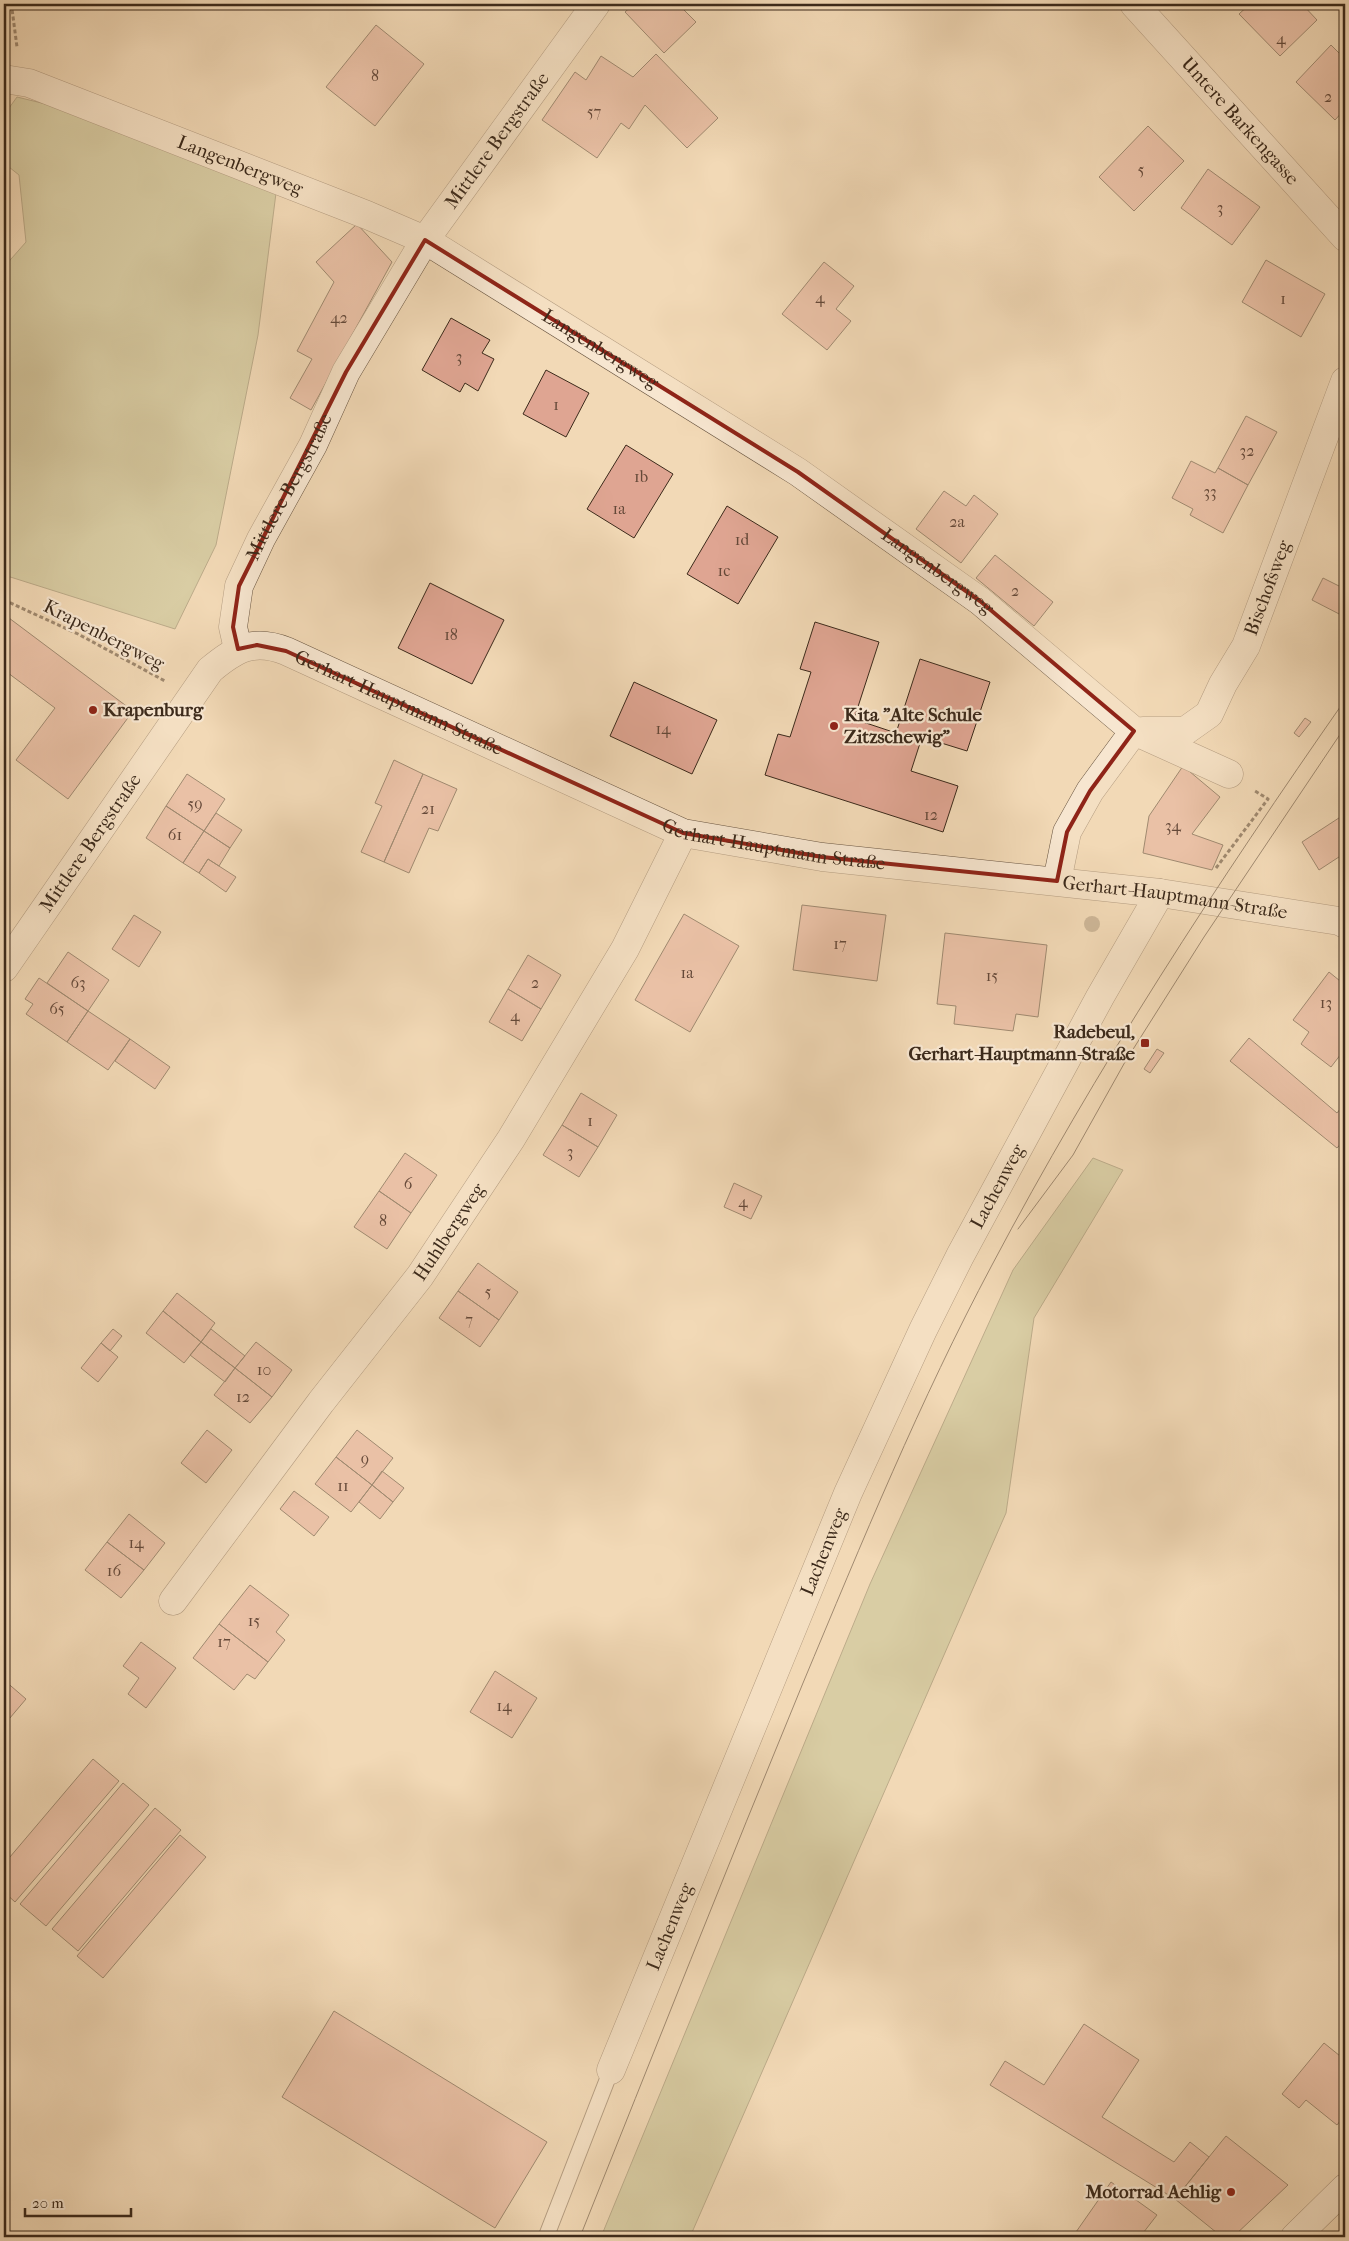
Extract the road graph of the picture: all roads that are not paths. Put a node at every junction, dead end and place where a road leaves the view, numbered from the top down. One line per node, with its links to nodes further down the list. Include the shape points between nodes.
1 (596, 4): 5 (street, Mittlere Bergstraße)
2 (1134, 4): 4 (street, Untere Barkengasse)
3 (16, 81): 5 (street, Langenbergweg)
4 (1345, 237)
5 (426, 240): 7 (street, Mittlere Bergstraße, via 346,372 312,445 260,539 239,586 233,627); 8 (street, Langenbergweg, via 798,472 980,601)
6 (1345, 381): 8 (street, Bischofsweg, via 1246,646 1209,714 1185,731)
7 (238, 649): 10 (street, Gerhart-Hauptmann-Straße, via 257,645 286,651); 14 (street, Mittlere Bergstraße, via 210,670)
8 (1134, 731): 9 (street); 11 (street, via 1090,791 1067,832)
9 (1229, 774)
10 (683, 834): 11 (street, Gerhart-Hauptmann-Straße, via 822,857); 15 (street, Huhlbergweg, via 625,949 511,1139 420,1276 321,1402)
11 (1057, 881): 12 (street, Gerhart-Hauptmann-Straße)
12 (1160, 893): 13 (street, Gerhart-Hauptmann-Straße); 16 (street, Lachenweg, via 1091,1014 923,1330 848,1493)
13 (1345, 924)
14 (4, 968)
15 (173, 1601)
16 (610, 2070): 18 (lane, Lachenweg)
17 (1344, 2192): 19 (street)
18 (546, 2237)
19 (1295, 2237)

